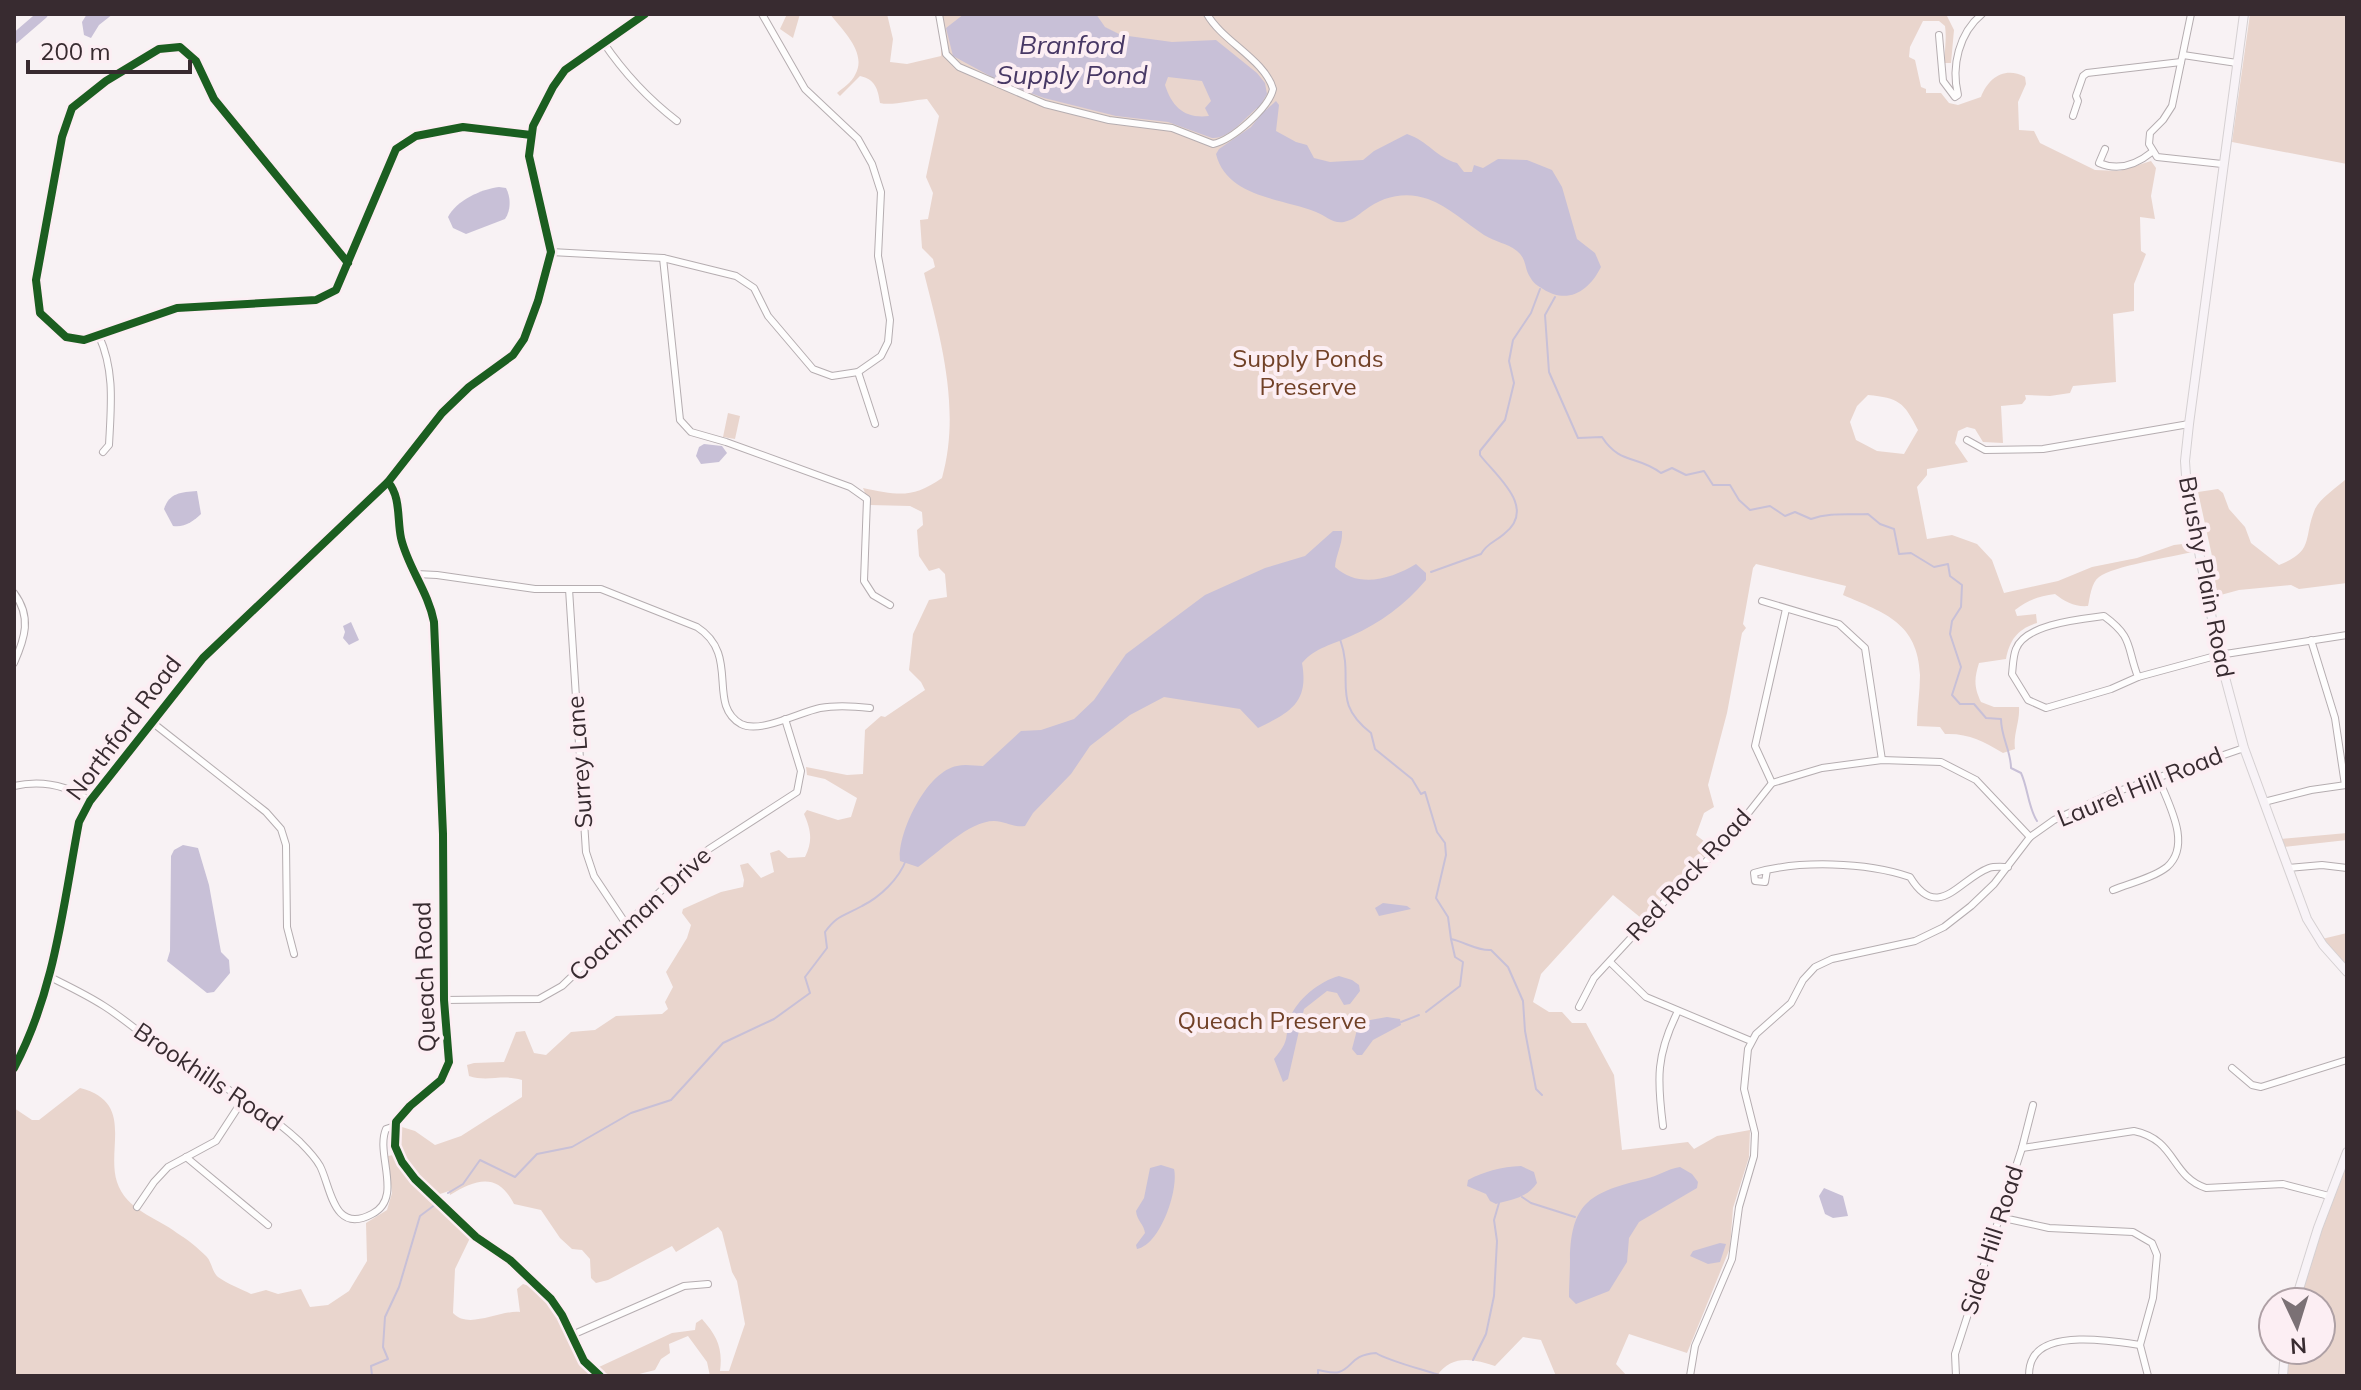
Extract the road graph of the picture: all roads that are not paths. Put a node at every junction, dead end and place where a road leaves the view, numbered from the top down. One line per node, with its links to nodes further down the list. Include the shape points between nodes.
1 (645, 14): 9 (street)
2 (762, 14): 22 (street, via 805,89 858,139 881,192 878,256 890,320 888,342 881,356)
3 (939, 14): 4 (street, via 942,42 952,61 1022,96 1109,120 1165,127 1213,144 1230,137 1261,109 1272,84)
4 (1207, 14)
5 (1982, 14): 8 (street, via 1959,51 1955,97 1943,81)
6 (2191, 14): 10 (street)
7 (2244, 14): 11 (main road, Brushy Plain Road)
8 (1939, 35)
9 (603, 42): 13 (street, via 649,99); 14 (street, via 561,75)
10 (2182, 58): 11 (street); 12 (street, via 2087,73); 16 (street, via 2172,106 2150,133)
11 (2237, 63): 17 (main road, Brushy Plain Road)
12 (2073, 116)
13 (677, 121)
14 (531, 135): 18 (street, via 529,156); 20 (street, via 463,127 416,136 396,149)
15 (2105, 149): 16 (street, via 2099,163 2109,167 2136,163)
16 (2152, 152): 17 (street, via 2168,159)
17 (2222, 164): 24 (main road, Brushy Plain Road)
18 (551, 252): 19 (street); 27 (street, Northford Road, via 524,339 513,355 442,413)
19 (663, 258): 22 (street, via 736,276 754,288 768,316 813,369 832,376); 32 (street, via 680,420 691,432 864,496 864,581 873,595)
20 (348, 263): 21 (street, via 336,290 316,300 177,308); 21 (street, via 214,99 196,61 180,47 159,49 72,108 62,137 36,280 40,313 66,337)
21 (99, 336): 26 (street, via 112,378 109,445)
22 (858, 372): 23 (street)
23 (875, 424)
24 (2189, 424): 25 (street, via 2043,449 1985,450); 36 (main road, Brushy Plain Road, via 2187,490)
25 (1967, 440)
26 (103, 452)
27 (388, 482): 28 (street, Queach Road, via 395,491 401,538); 41 (street, Northford Road, via 203,658)
28 (416, 574): 29 (street); 61 (street, Queach Road, via 430,602 435,632)
29 (569, 589): 40 (street, via 615,593 707,633 719,650 725,704 734,718 748,726); 56 (street, Surrey Lane, via 586,852 594,876)
30 (14, 593): 37 (street, via 23,605 27,628)
31 (1762, 601): 33 (street)
32 (890, 605)
33 (1786, 609): 43 (street, via 1839,624 1865,648); 45 (street, via 1755,746)
34 (2347, 635): 35 (street)
35 (2311, 640): 36 (street); 46 (street, via 2335,718)
36 (2219, 655): 38 (street); 42 (main road, Brushy Plain Road)
37 (14, 663)
38 (2138, 677): 38 (street, via 2046,708 2028,700 2012,674 2016,646 2029,634 2104,616 2128,639)
39 (870, 708): 40 (street, via 822,708)
40 (785, 719): 56 (street, Coachman Drive, via 801,771 797,792 709,849)
41 (153, 723): 48 (street, Northford Road); 57 (street, via 281,829 286,845 287,927)
42 (2244, 748): 44 (street, Laurel Hill Road); 49 (main road, Brushy Plain Road)
43 (1882, 760): 45 (street, via 1822,768); 50 (street, via 1941,762 1976,780)
44 (2158, 777): 50 (street, Laurel Hill Road, via 2084,805); 55 (street, via 2179,836 2174,858 2158,872)
45 (1772, 783): 58 (street, Red Rock Road, via 1723,845)
46 (2346, 785): 49 (street)
47 (14, 786): 48 (street, via 65,787)
48 (90, 801): 60 (street, Northford Road, via 79,822)
49 (2264, 802): 52 (main road, Brushy Plain Road)
50 (2030, 837): 51 (street, Laurel Hill Road)
51 (2008, 867): 54 (street, via 1990,868 1944,896 1928,896 1910,877 1886,869 1809,865); 64 (street, Laurel Hill Road, via 1971,906 1929,935 1815,967 1791,1003)
52 (2288, 868): 53 (street); 59 (main road, Brushy Plain Road, via 2315,934)
53 (2347, 868)
54 (1767, 870)
55 (2113, 890)
56 (626, 924): 61 (street, Coachman Drive, via 562,986 539,999)
57 (294, 954)
58 (1610, 962): 62 (street, Red Rock Road, via 1594,978); 63 (street, via 1646,997)
59 (2347, 972)
60 (50, 977): 66 (street, Northford Road); 68 (street, Brookhills Road)
61 (444, 1000): 70 (street, Queach Road, via 449,1055 445,1074)
62 (1579, 1007)
63 (1678, 1011): 64 (street); 71 (street, via 1665,1038 1658,1080)
64 (1751, 1041): 84 (street, via 1743,1079 1755,1133 1754,1156 1739,1207 1732,1259 1695,1346)
65 (2347, 1060): 67 (street, via 2261,1087)
66 (14, 1068)
67 (2232, 1068)
68 (244, 1098): 70 (street, Brookhills Road, via 308,1149 320,1165 333,1205 357,1218 371,1215 384,1203 383,1137); 74 (street, via 216,1141)
69 (2033, 1105): 72 (street, Side Hill Road)
70 (395, 1126): 81 (street, via 398,1154 415,1179 539,1287)
71 (1663, 1126)
72 (2022, 1148): 75 (street, via 2134,1131 2163,1144 2196,1185 2283,1184); 77 (street, Side Hill Road)
73 (2347, 1152): 75 (main road)
74 (186, 1157): 76 (street, via 168,1167); 78 (street)
75 (2329, 1196): 80 (main road)
76 (137, 1207)
77 (1999, 1217): 82 (street, via 2049,1228 2133,1232 2152,1243 2157,1255 2153,1298); 85 (street, Side Hill Road, via 1955,1354)
78 (268, 1225)
79 (708, 1284): 81 (street, via 684,1286)
80 (2300, 1286)
81 (572, 1335): 83 (street, via 584,1361)
82 (2140, 1345): 86 (street, via 2107,1340 2050,1343 2032,1359); 87 (street)
83 (600, 1376)
84 (1690, 1376)
85 (1956, 1376)
86 (2029, 1376)
87 (2148, 1376)

